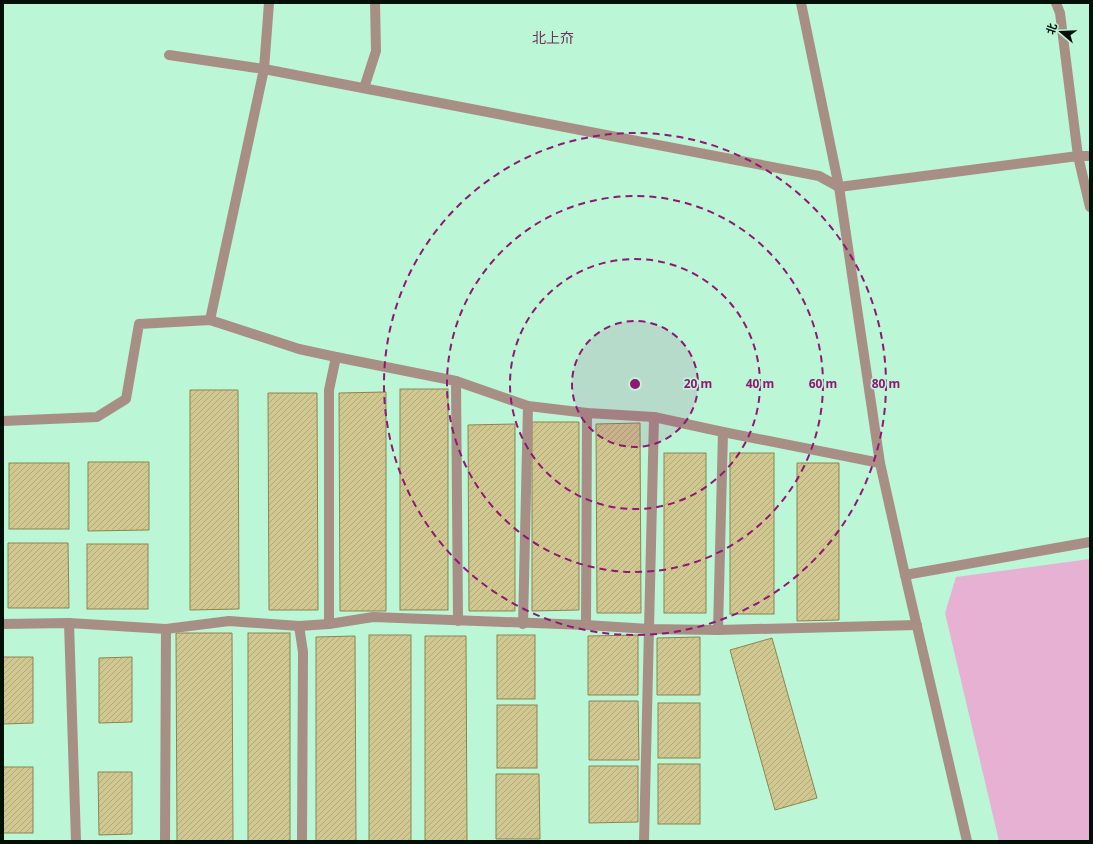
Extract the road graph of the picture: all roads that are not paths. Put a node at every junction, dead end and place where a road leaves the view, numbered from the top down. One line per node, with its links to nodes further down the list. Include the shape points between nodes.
1 (269, 3): 6 (street)
2 (375, 3): 7 (street, via 376,51)
3 (801, 3): 10 (street)
4 (1056, 3): 8 (street, via 1060,13)
5 (169, 55): 6 (street)
6 (264, 69): 7 (street); 12 (street)
7 (364, 88): 10 (street, via 819,176)
8 (1078, 156): 9 (street); 10 (street); 11 (street)
9 (1090, 156)
10 (840, 187): 20 (street)
11 (1090, 207)
12 (210, 320): 13 (street, via 299,349); 18 (street, via 139,324 126,398 98,417)
13 (336, 357): 14 (street); 26 (street, via 329,390)
14 (456, 381): 15 (street); 23 (street)
15 (528, 406): 16 (street); 27 (street)
16 (587, 413): 17 (street); 30 (street)
17 (654, 417): 19 (street); 32 (street)
18 (3, 421)
19 (723, 432): 20 (street); 33 (street)
20 (880, 463): 22 (street)
21 (1090, 542): 22 (street)
22 (905, 575): 28 (street)
23 (458, 621): 26 (street, via 373,617); 27 (street)
24 (69, 623): 25 (street); 31 (street); 34 (street)
25 (3, 624)
26 (329, 624): 29 (street)
27 (524, 624): 30 (street)
28 (917, 625): 33 (street); 38 (street)
29 (299, 626): 31 (street, via 229,621); 36 (street, via 303,652)
30 (586, 626): 32 (street)
31 (166, 628): 35 (street)
32 (649, 629): 33 (street); 37 (street)
33 (718, 630)
34 (76, 841)
35 (165, 841)
36 (302, 841)
37 (644, 841)
38 (967, 841)

